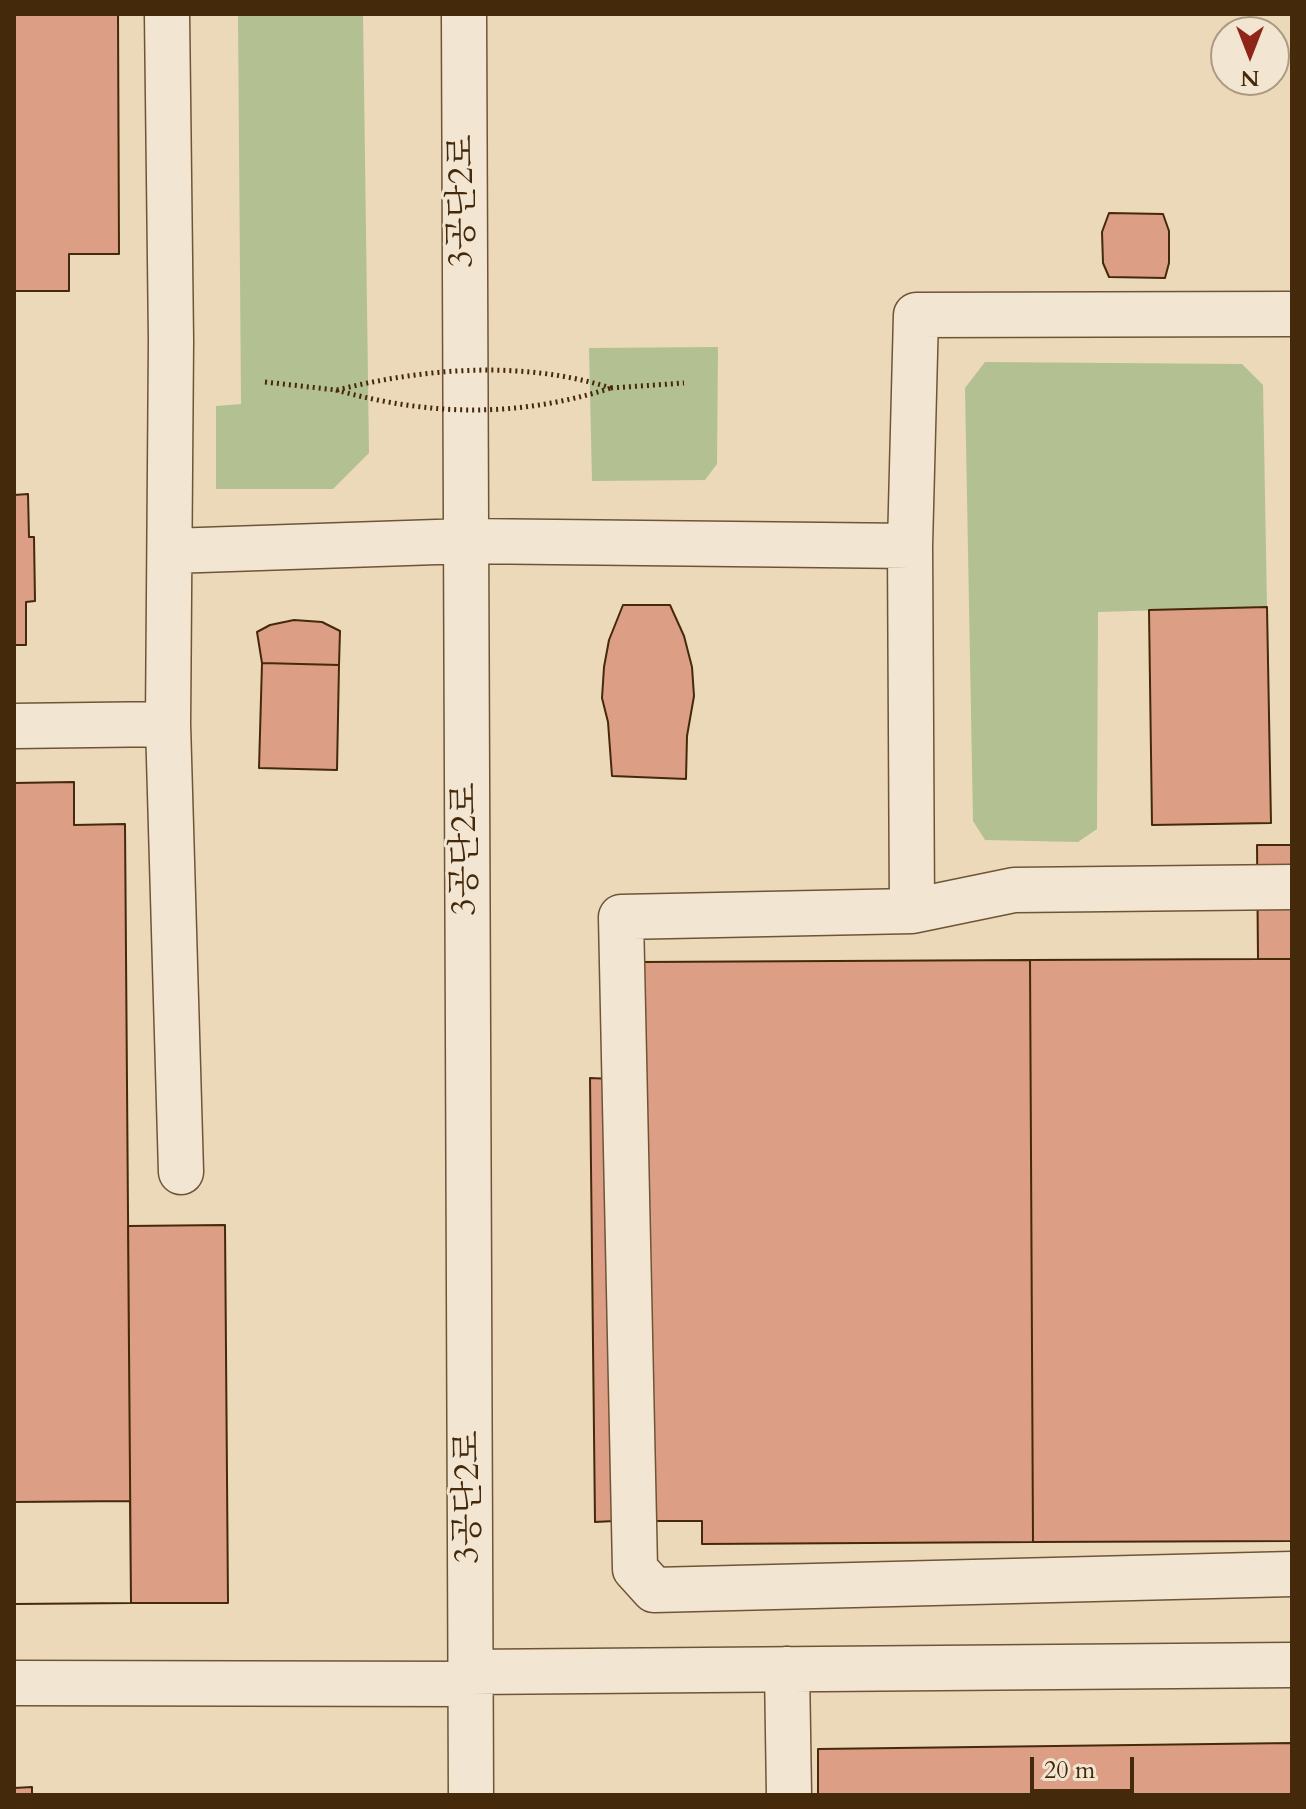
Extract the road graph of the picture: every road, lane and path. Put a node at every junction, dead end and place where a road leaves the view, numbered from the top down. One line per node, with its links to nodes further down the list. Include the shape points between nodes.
1 (167, 14): 10 (street)
2 (464, 14): 8 (street, 3공단2로)
3 (1292, 314): 9 (street, via 916,315)
4 (265, 382): 7 (path)
5 (684, 383): 6 (path)
6 (611, 388): 7 (path, bridge, via 504,371 420,373); 7 (path, bridge, via 543,406 479,412 407,406)
7 (336, 390)
8 (466, 541): 9 (street); 10 (street); 19 (street, 3공단2로)
9 (910, 546): 14 (street)
10 (171, 551): 11 (street)
11 (168, 724): 12 (street); 15 (street)
12 (14, 726)
13 (1292, 887): 14 (street, via 1014,890)
14 (912, 911): 16 (street, via 621,917 635,1569 654,1590)
15 (181, 1172)
16 (1292, 1574)
17 (1292, 1665): 18 (street)
18 (787, 1669): 19 (street); 22 (street)
19 (470, 1678): 20 (street); 21 (street, 3공단2로)
20 (14, 1683)
21 (471, 1795)
22 (789, 1795)

